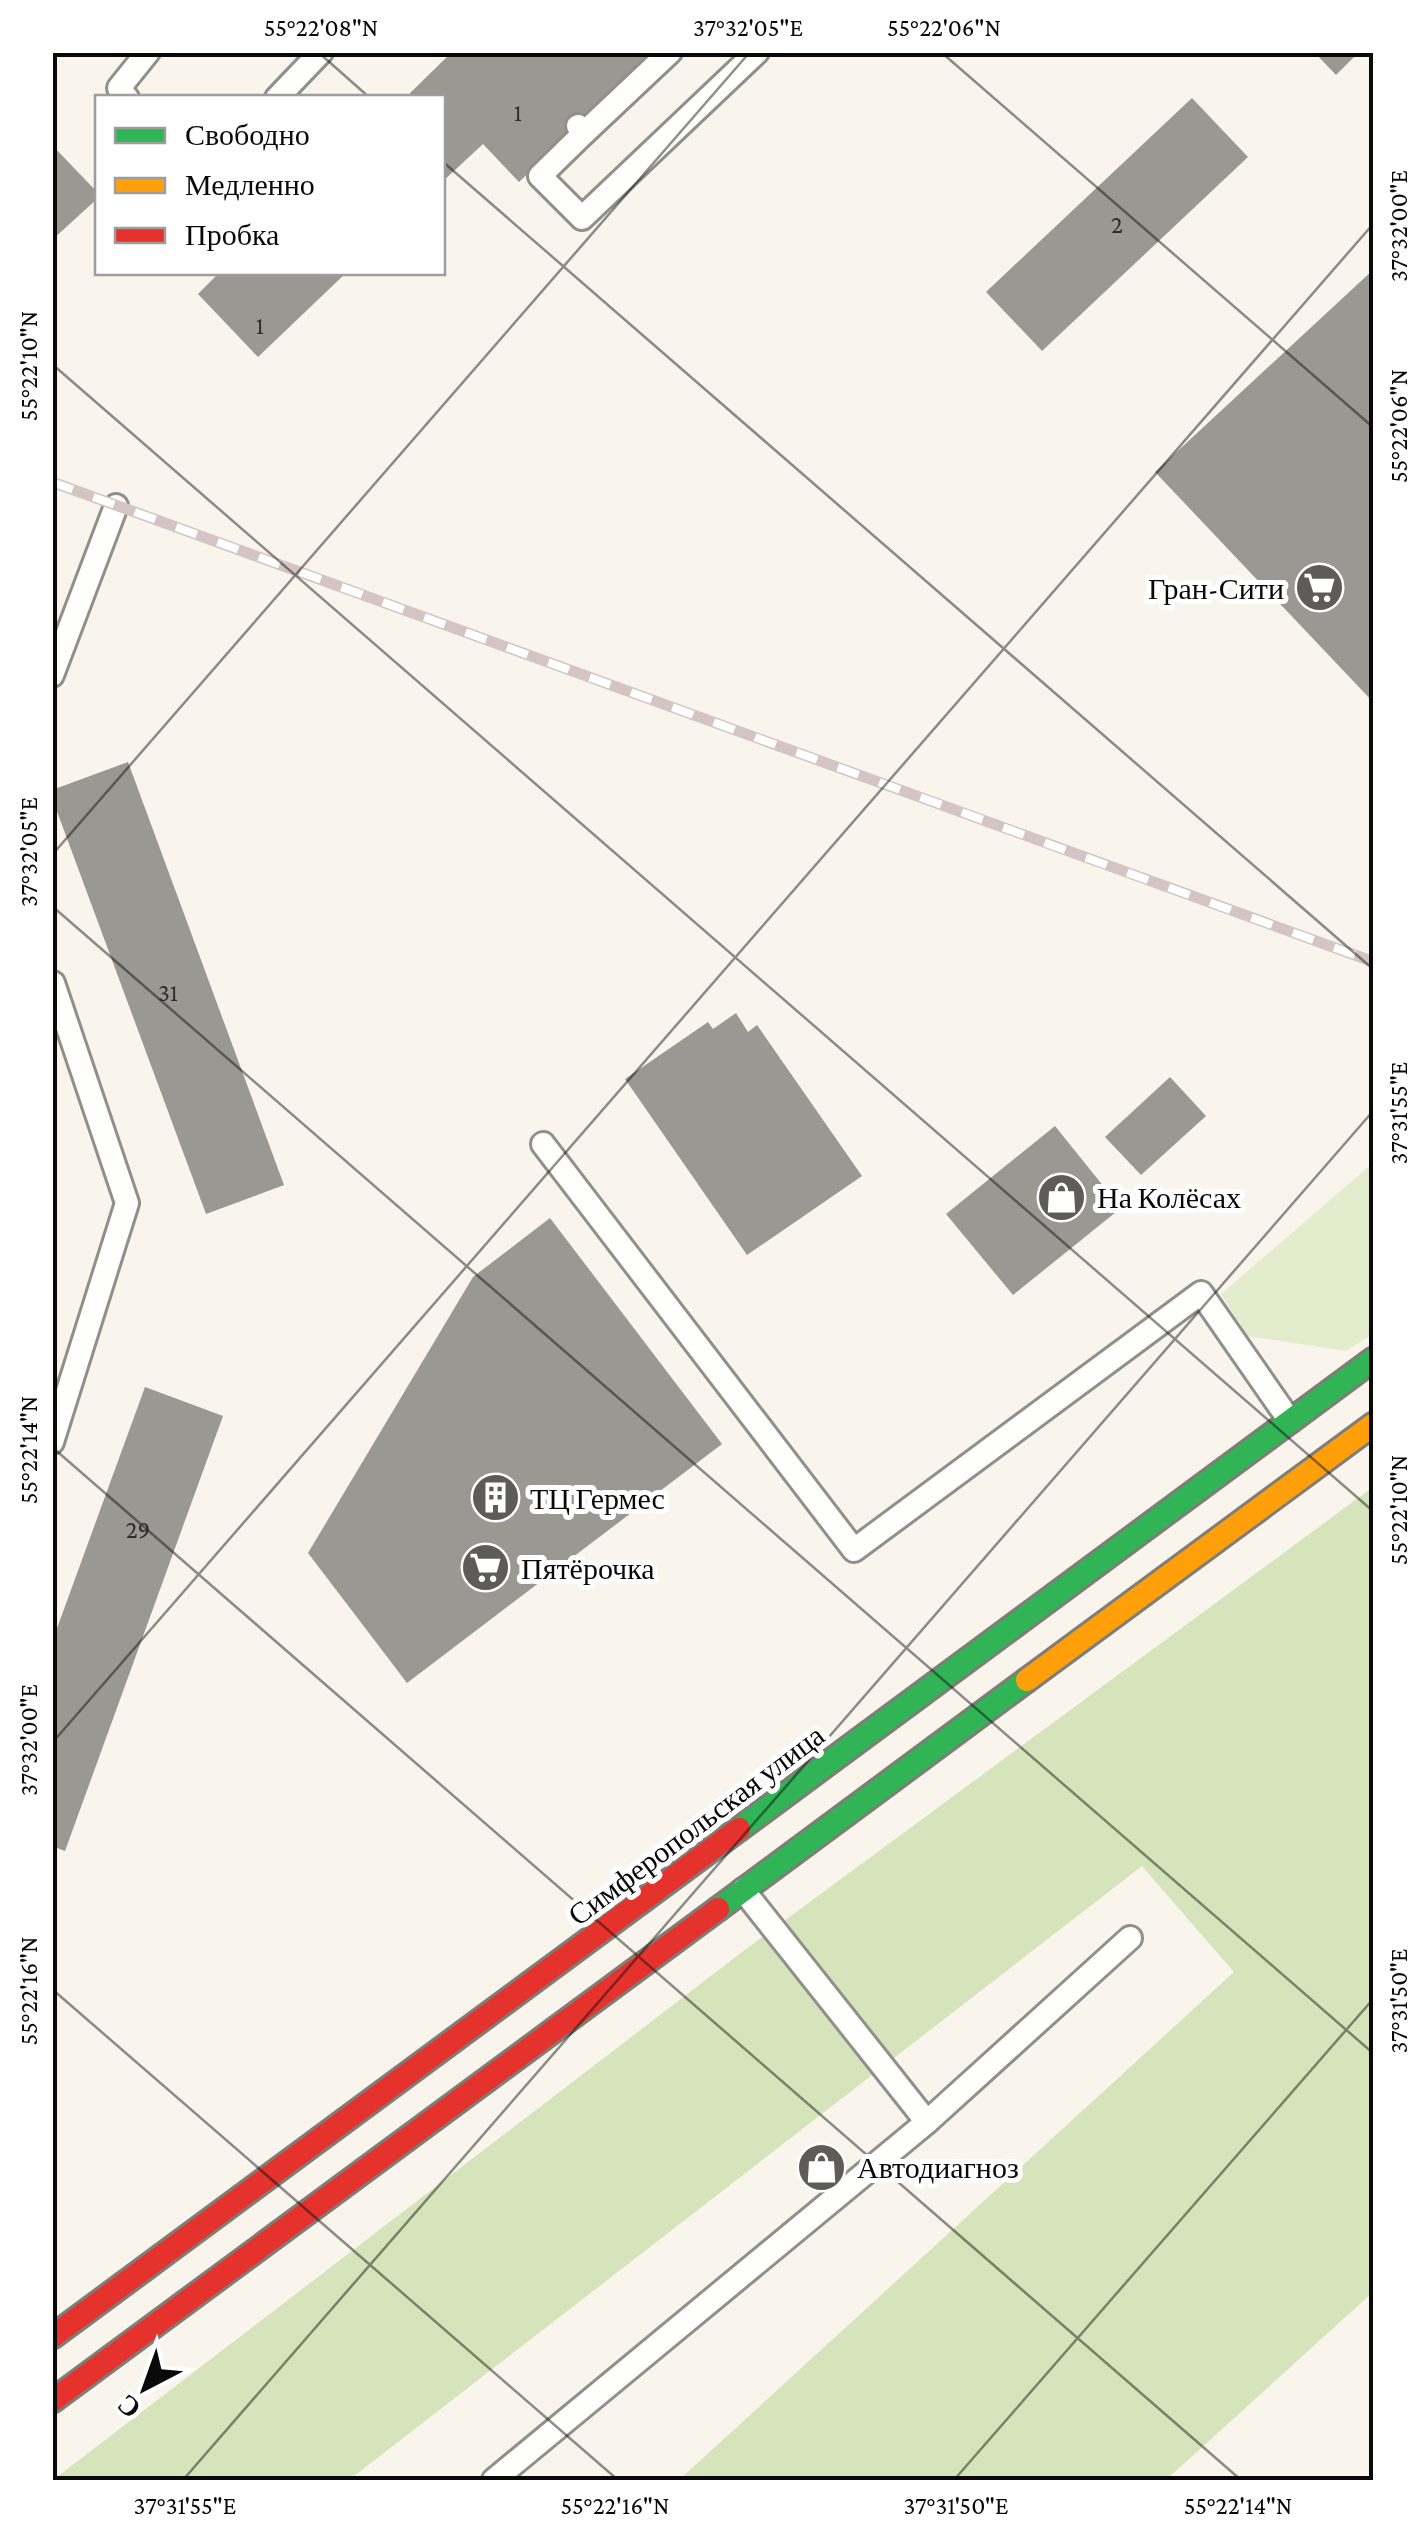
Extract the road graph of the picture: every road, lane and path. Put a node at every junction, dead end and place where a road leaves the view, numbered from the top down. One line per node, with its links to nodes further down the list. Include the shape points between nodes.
1 (148, 52): 5 (lane, via 119,88)
2 (321, 52): 6 (lane)
3 (670, 52): 4 (lane, via 581,129 540,176 582,218)
4 (758, 52)
5 (125, 95)
6 (280, 95)
7 (116, 506): 8 (lane)
8 (52, 675)
9 (53, 983): 14 (lane, via 127,1202)
10 (543, 1144): 12 (lane, via 854,1550 1201,1293)
11 (1374, 1359): 12 (main road, Симферопольская улица)
12 (1290, 1420): 18 (main road, Симферопольская улица)
13 (1374, 1424): 15 (main road)
14 (52, 1442)
15 (743, 1890): 17 (lane); 19 (main road)
16 (1130, 1938): 17 (lane)
17 (927, 2122): 20 (lane)
18 (52, 2337)
19 (52, 2401)
20 (494, 2480)

